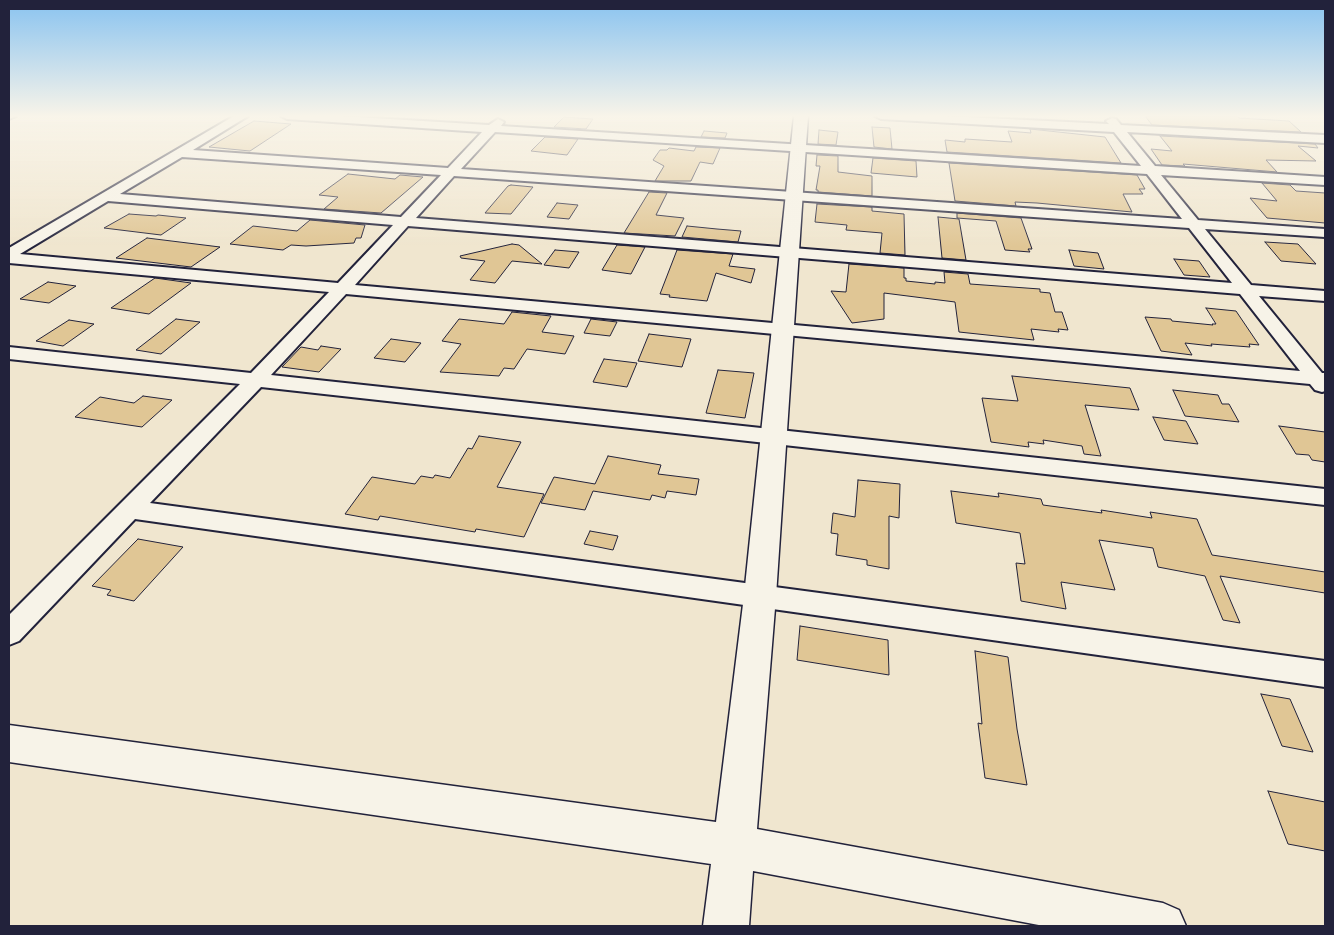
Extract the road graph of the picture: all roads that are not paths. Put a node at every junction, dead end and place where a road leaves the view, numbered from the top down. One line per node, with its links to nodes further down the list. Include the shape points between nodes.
1 (169, 160): 11 (street)
2 (275, 160): 8 (street)
3 (463, 160): 8 (street)
4 (797, 160): 10 (main road)
5 (985, 160): 7 (street)
6 (1143, 160): 7 (street)
7 (1151, 170): 9 (street); 13 (street)
8 (452, 172): 10 (street); 12 (street)
9 (1325, 181)
10 (794, 196): 13 (street); 15 (main road)
11 (104, 197): 12 (street); 16 (street)
12 (407, 221): 15 (street); 18 (street)
13 (1194, 224): 14 (street); 19 (street)
14 (1325, 233)
15 (789, 252): 19 (street); 21 (main road)
16 (9, 254)
17 (9, 258): 18 (street)
18 (343, 288): 21 (street); 23 (street)
19 (1246, 290): 20 (street); 24 (street)
20 (1325, 296)
21 (782, 329): 24 (street); 25 (main road)
22 (9, 353): 23 (street)
23 (256, 380): 25 (street); 27 (street)
24 (1322, 383)
25 (773, 437): 26 (street); 28 (main road)
26 (1325, 497)
27 (130, 509): 28 (street); 29 (street)
28 (760, 596): 30 (street); 32 (main road)
29 (9, 632)
30 (1325, 674)
31 (9, 744): 32 (main road)
32 (733, 846): 33 (main road); 34 (main road)
33 (726, 926)
34 (1163, 926)

